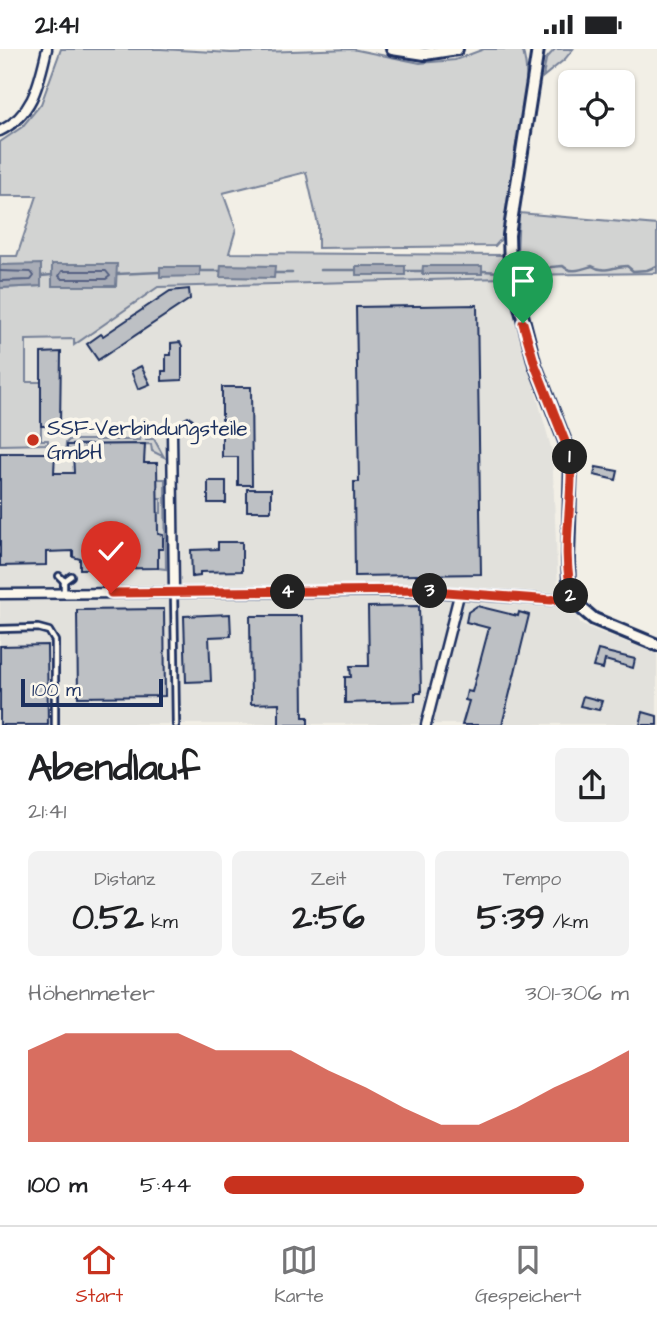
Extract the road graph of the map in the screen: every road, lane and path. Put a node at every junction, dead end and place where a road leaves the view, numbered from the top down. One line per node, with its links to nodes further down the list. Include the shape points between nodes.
1 (47, 49): 5 (street, via 29,107)
2 (391, 49): 3 (main road, via 425,54)
3 (457, 49)
4 (538, 49): 15 (main road, via 509,235 510,268 535,365 571,461 568,559)
5 (0, 131)
6 (189, 421): 7 (lane)
7 (172, 431): 11 (street)
8 (59, 576): 10 (lane)
9 (71, 576): 10 (lane)
10 (64, 581): 12 (lane)
11 (174, 592): 12 (street); 14 (street, via 420,590); 19 (lane)
12 (64, 593): 13 (street)
13 (0, 594)
14 (459, 595): 15 (street, via 551,600); 20 (street)
15 (573, 595): 17 (main road, via 594,619)
16 (0, 629): 18 (lane, via 38,628 49,631 55,641)
17 (657, 645)
18 (55, 725)
19 (176, 725)
20 (426, 725)

